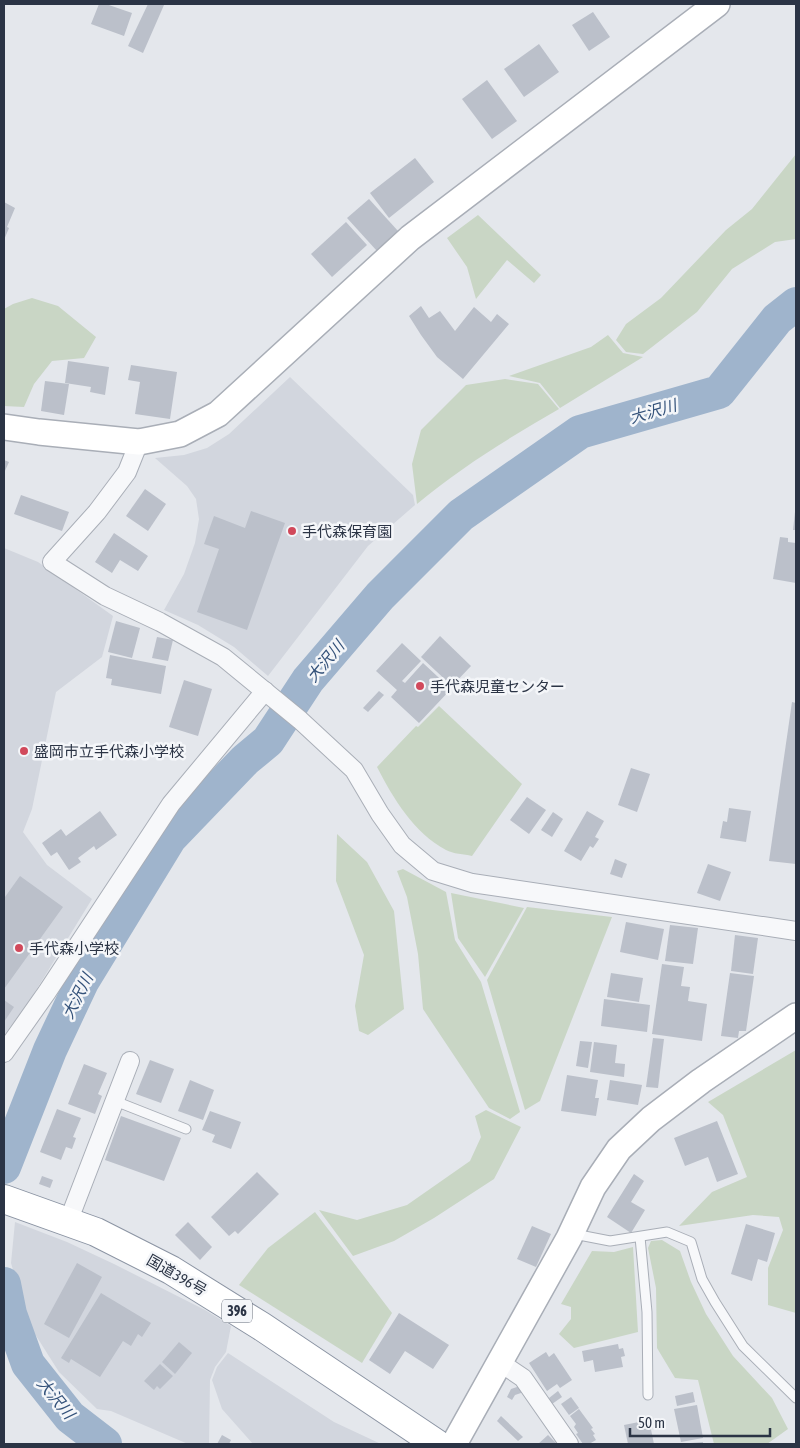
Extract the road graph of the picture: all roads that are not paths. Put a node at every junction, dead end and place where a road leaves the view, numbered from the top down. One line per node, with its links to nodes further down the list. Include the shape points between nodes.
1 (717, 4): 3 (street, via 410,238 218,414 180,434)
2 (4, 427): 3 (street)
3 (139, 442): 4 (street, via 127,472 97,512 52,562 105,596 223,657)
4 (268, 694): 5 (street, via 354,770 402,844 433,871 472,883); 7 (street, via 171,804)
5 (796, 931)
6 (796, 1016): 13 (street, via 701,1081 651,1119 619,1149 593,1187)
7 (4, 1053)
8 (130, 1061): 9 (street)
9 (115, 1101): 10 (lane); 12 (street)
10 (186, 1129)
11 (13, 1202): 12 (highway, 国道396号 / 396)
12 (68, 1222): 18 (highway, 国道396号 / 396, via 96,1232 171,1270 261,1326)
13 (571, 1233): 14 (lane, via 610,1242); 15 (street)
14 (640, 1237): 16 (lane, via 648,1312); 17 (lane, via 667,1232 691,1242 702,1279 743,1346)
15 (501, 1363): 19 (street); 20 (street, via 523,1378)
16 (648, 1395)
17 (796, 1398)
18 (436, 1444)
19 (454, 1444)
20 (569, 1444)

